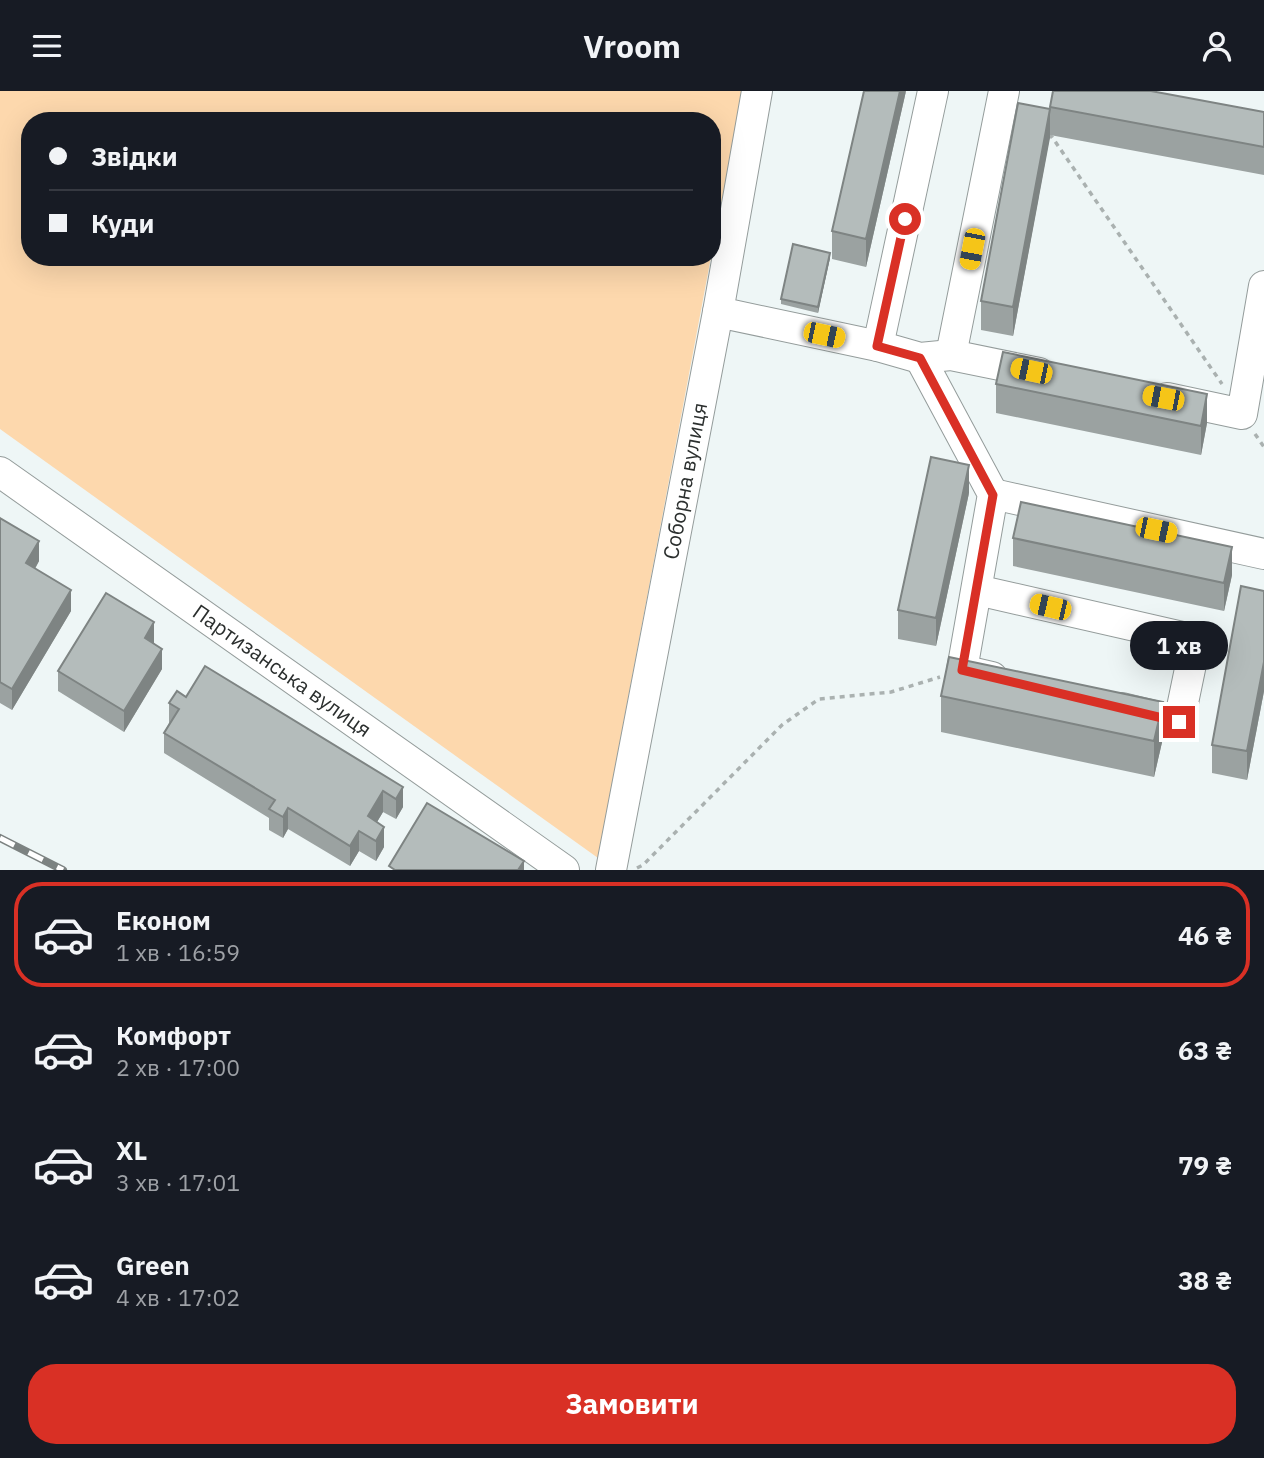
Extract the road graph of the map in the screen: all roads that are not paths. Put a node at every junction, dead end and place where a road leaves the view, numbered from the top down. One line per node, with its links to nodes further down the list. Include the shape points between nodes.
1 (757, 91): 5 (street, Соборна вулиця)
2 (933, 91): 6 (street)
3 (1004, 91): 7 (street)
4 (1264, 286): 10 (street, via 1242,414)
5 (718, 312): 6 (street); 18 (street, Соборна вулиця)
6 (877, 346): 8 (street)
7 (951, 355): 8 (street); 9 (street)
8 (920, 358): 12 (street)
9 (1070, 379)
10 (1136, 392)
11 (0, 472): 17 (street, Партизанська вулиця)
12 (993, 495): 13 (street); 14 (street)
13 (1264, 554)
14 (976, 590): 15 (street, via 962,670); 16 (street, via 1196,640 1179,722)
15 (1017, 683)
16 (1098, 702)
17 (564, 870)
18 (611, 870)

